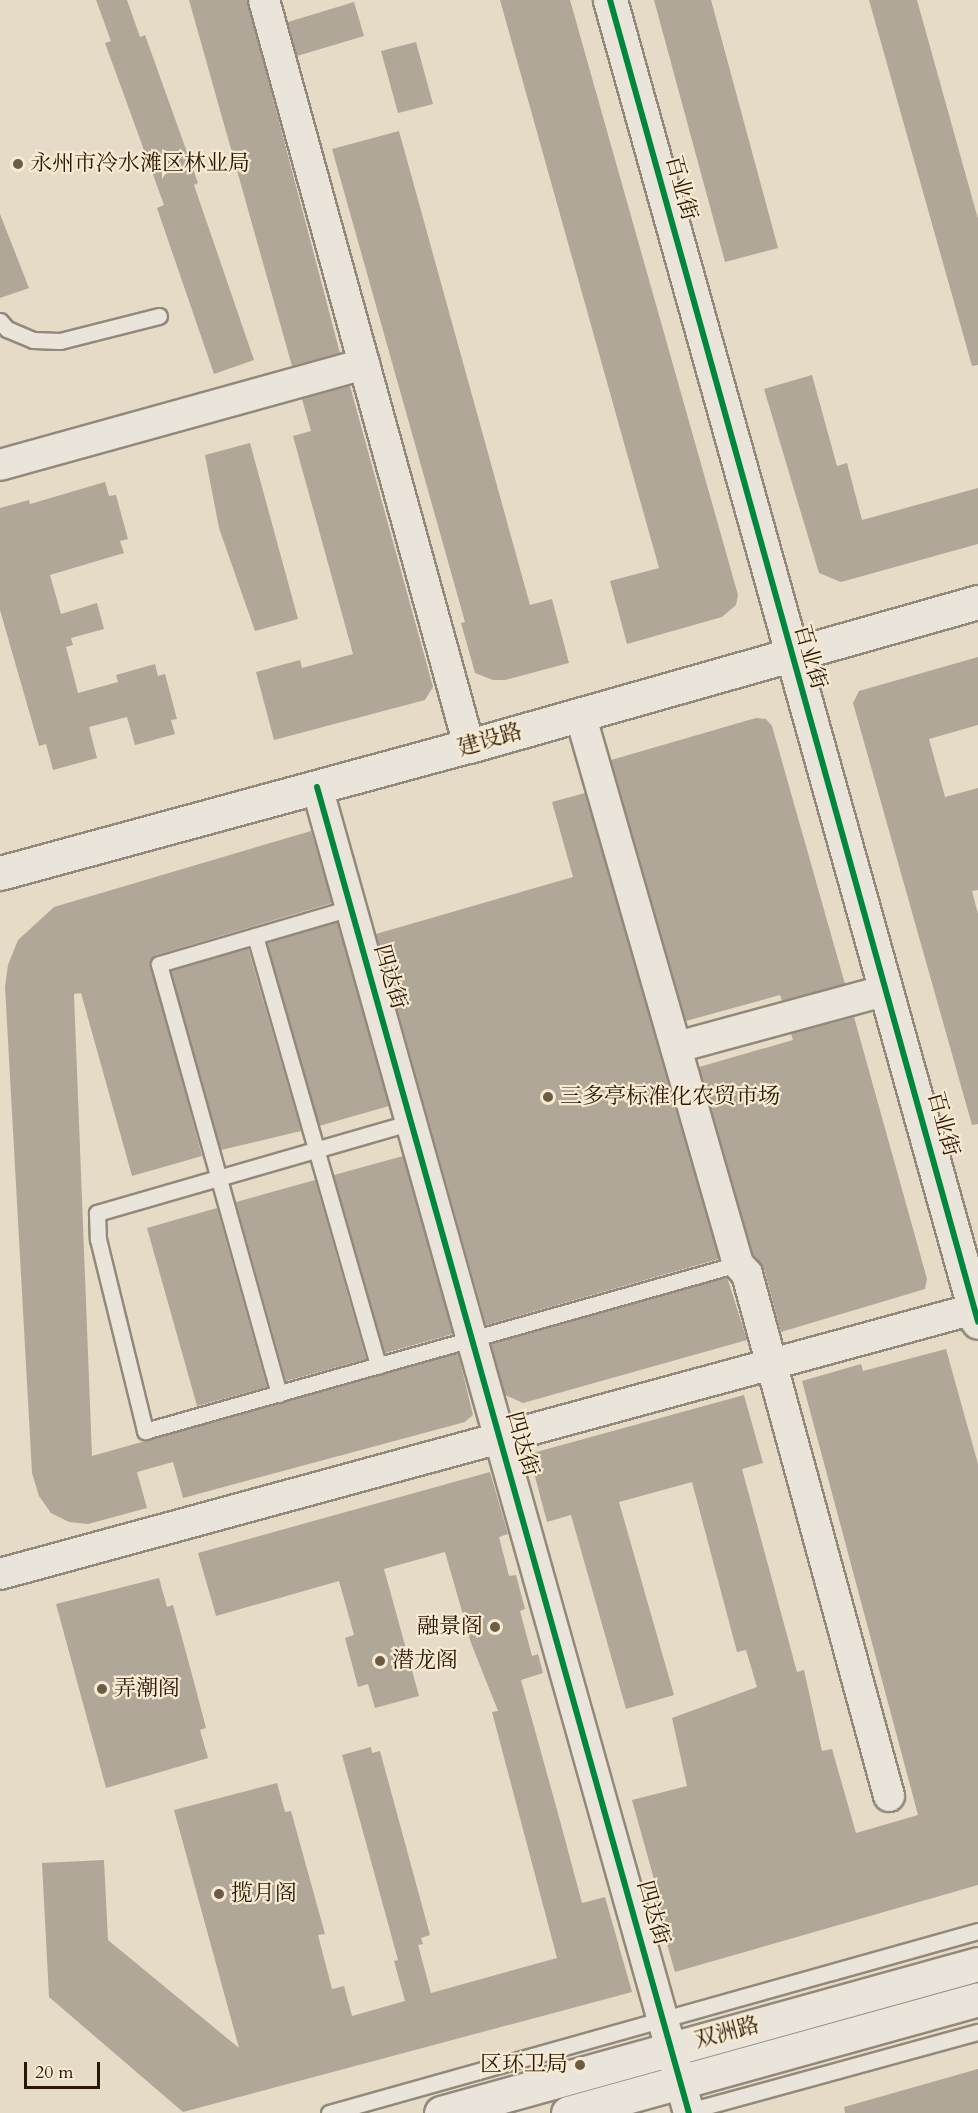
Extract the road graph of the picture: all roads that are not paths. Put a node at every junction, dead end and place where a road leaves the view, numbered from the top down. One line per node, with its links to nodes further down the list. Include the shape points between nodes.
1 (264, 0): 5 (street)
2 (610, 0): 8 (street, 百业街)
3 (159, 316): 4 (lane, via 60,341 33,340 7,329)
4 (0, 321)
5 (364, 364): 6 (street); 10 (street)
6 (0, 465)
7 (978, 602): 8 (street, 建设路)
8 (791, 655): 9 (street, 建设路); 15 (street, 百业街)
9 (580, 714): 10 (street, 建设路); 16 (street)
10 (469, 746): 11 (street, 建设路)
11 (317, 787): 12 (street, 建设路); 13 (street, 四达街)
12 (0, 873)
13 (351, 908): 14 (lane); 17 (street, 四达街)
14 (255, 936): 18 (lane); 19 (lane, via 159,963)
15 (887, 990): 16 (street); 21 (street, 百业街)
16 (677, 1047): 20 (street)
17 (412, 1122): 18 (lane); 22 (street, 四达街)
18 (316, 1149): 19 (lane); 24 (lane)
19 (219, 1177): 25 (lane); 25 (lane, via 98,1213 98,1239 145,1431)
20 (738, 1264): 22 (lane); 23 (street, via 747,1274)
21 (976, 1316): 23 (street)
22 (474, 1339): 24 (lane); 26 (street, 四达街)
23 (771, 1363): 26 (street); 28 (street)
24 (378, 1366): 25 (lane)
25 (279, 1394)
26 (501, 1436): 27 (street); 33 (street, 四达街)
27 (0, 1575)
28 (889, 1796)
29 (978, 1931): 33 (lane)
30 (978, 1964): 33 (street, 双洲路)
31 (978, 1998): 34 (street, 双洲路)
32 (978, 2032): 34 (lane)
33 (668, 2034): 34 (street, 四达街); 35 (lane); 36 (street, 双洲路)
34 (685, 2105): 37 (street, 双洲路)
35 (328, 2113)
36 (441, 2113)
37 (568, 2113)

